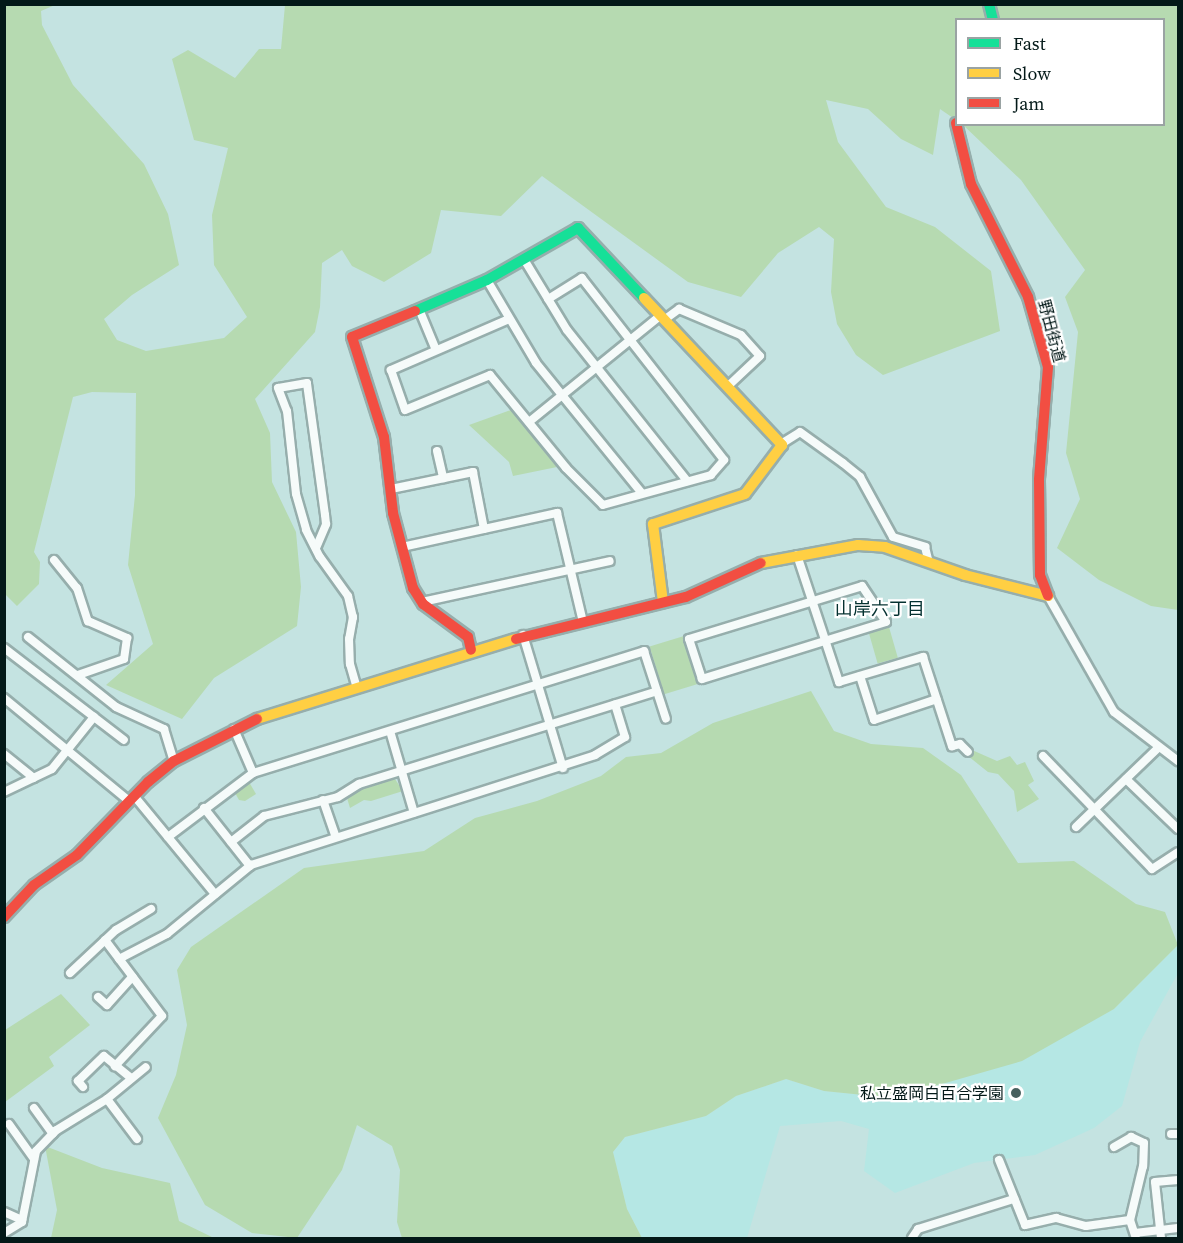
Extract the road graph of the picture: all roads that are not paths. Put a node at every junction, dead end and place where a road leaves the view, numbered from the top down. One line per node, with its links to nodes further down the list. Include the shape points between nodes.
1 (958, 126): 28 (street, 野田街道, via 971,184 1028,297 1047,367 1039,480 1040,575)
2 (525, 261): 4 (street)
3 (487, 280): 5 (street); 6 (street, via 578,228); 7 (street)
4 (548, 299): 8 (street, via 582,278); 10 (street)
5 (419, 309): 9 (street); 18 (street, via 352,337 384,437)
6 (662, 318): 8 (street); 11 (street); 11 (street, via 679,309 741,335 760,356)
7 (509, 319): 9 (street); 12 (street)
8 (630, 340): 10 (street); 17 (street, via 724,460 711,475)
9 (436, 350): 13 (street, via 391,370 405,410 490,375)
10 (596, 368): 12 (street); 17 (street)
11 (727, 387): 14 (street)
12 (562, 395): 13 (street); 19 (street)
13 (529, 422): 19 (street, via 603,505)
14 (780, 444): 24 (street, via 800,432 843,463 860,477 893,537 925,547); 31 (street, via 746,494 653,524)
15 (437, 451): 16 (street)
16 (443, 478): 18 (street); 20 (street, via 473,472)
17 (687, 481): 19 (street)
18 (391, 489): 21 (street)
19 (641, 492)
20 (484, 529): 21 (street); 27 (street, via 556,513)
21 (402, 547): 30 (street, via 413,588)
22 (316, 548): 22 (street, via 299,510 286,411 278,388 307,384 326,524); 40 (street, via 348,596 353,617 350,664)
23 (797, 555): 24 (street, via 858,545 885,546); 29 (street); 31 (street, via 759,563 686,597)
24 (928, 559): 28 (street, via 965,575)
25 (54, 560): 38 (street, via 77,588 88,621 127,638 124,659)
26 (610, 561): 27 (street)
27 (570, 570): 30 (street); 32 (street)
28 (1048, 596): 52 (street, via 1114,712)
29 (812, 601): 35 (street); 35 (street, via 862,586 886,622); 35 (street, via 689,639 702,679)
30 (422, 602): 37 (street, via 468,637)
31 (663, 602): 32 (street)
32 (583, 622): 33 (street)
33 (523, 635): 37 (street); 41 (street)
34 (28, 637): 38 (street)
35 (826, 641): 39 (street, via 839,682)
36 (4, 648): 46 (street)
37 (471, 650): 40 (street)
38 (78, 675): 57 (street, via 116,707 164,729)
39 (860, 676): 44 (street, via 923,657); 44 (street, via 874,720)
40 (356, 685): 49 (street)
41 (537, 685): 42 (street, via 644,651); 48 (street); 50 (street)
42 (657, 691): 45 (street); 47 (street)
43 (4, 698): 53 (street)
44 (937, 699): 54 (street, via 952,746 960,744)
45 (615, 704): 48 (street); 59 (street, via 625,737)
46 (94, 717): 51 (street); 53 (street)
47 (666, 719)
48 (550, 725): 59 (street); 60 (street)
49 (234, 729): 57 (street); 61 (street)
50 (390, 730): 60 (street); 61 (street)
51 (124, 740)
52 (1158, 748): 58 (street); 63 (street)
53 (68, 749): 62 (street, via 52,769); 65 (street)
54 (968, 752)
55 (4, 754): 62 (street)
56 (1043, 756): 68 (street)
57 (174, 761): 65 (street)
58 (1179, 761)
59 (563, 768): 69 (street)
60 (402, 771): 66 (street); 69 (street)
61 (253, 773): 67 (street)
62 (34, 778): 64 (street)
63 (1126, 778): 68 (street); 71 (street)
64 (4, 792)
65 (133, 799): 72 (street); 79 (street, via 77,855 34,885)
66 (323, 800): 73 (street); 74 (street, via 264,816)
67 (204, 808): 72 (street); 74 (street)
68 (1095, 810): 70 (street); 75 (street, via 1152,869)
69 (414, 813): 73 (street)
70 (1077, 827)
71 (1179, 829)
72 (168, 837): 77 (street)
73 (336, 837): 76 (street)
74 (231, 842): 76 (street)
75 (1179, 852)
76 (250, 866): 77 (street)
77 (215, 894): 81 (street, via 167,934)
78 (151, 909): 80 (street)
79 (4, 918)
80 (105, 940): 81 (street); 82 (street)
81 (119, 959): 83 (street)
82 (70, 973)
83 (132, 977): 84 (street, via 107,1005); 85 (street, via 162,1016)
84 (98, 997)
85 (115, 1066): 87 (street); 88 (street, via 104,1056 78,1081)
86 (146, 1067): 87 (street)
87 (131, 1078): 89 (street)
88 (82, 1087)
89 (107, 1099): 92 (street); 93 (street)
90 (34, 1108): 92 (street)
91 (9, 1124): 95 (street)
92 (53, 1134): 95 (street)
93 (137, 1139)
94 (1114, 1147): 101 (street, via 1131,1137 1144,1143 1143,1166)
95 (34, 1158): 100 (street)
96 (999, 1160): 98 (street)
97 (1179, 1180): 104 (street, via 1155,1182)
98 (1014, 1199): 101 (street, via 1025,1225 1056,1218 1086,1226); 106 (street, via 918,1228)
99 (4, 1212): 100 (street)
100 (22, 1220): 103 (street)
101 (1130, 1220): 105 (street)
102 (1179, 1227): 104 (street)
103 (4, 1233)
104 (1160, 1234): 105 (street)
105 (1135, 1236)
106 (912, 1239)

